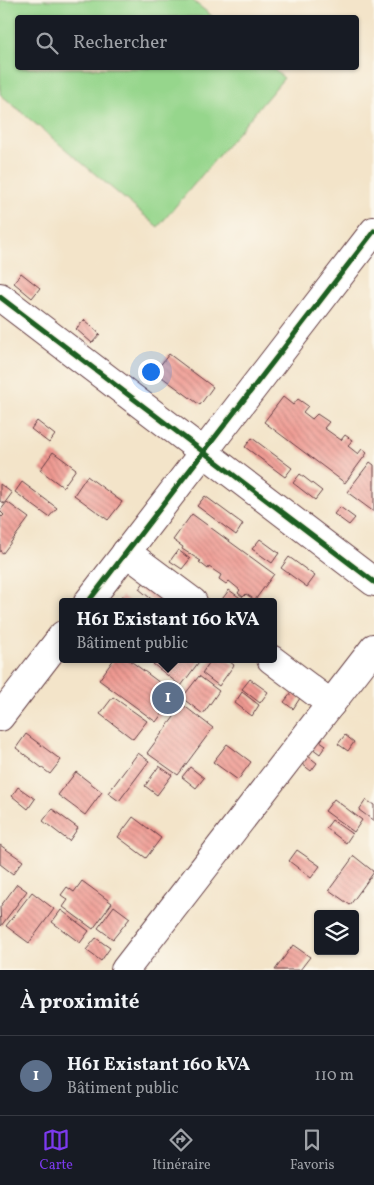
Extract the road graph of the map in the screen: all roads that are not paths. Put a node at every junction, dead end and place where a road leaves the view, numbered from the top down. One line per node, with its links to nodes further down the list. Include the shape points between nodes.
1 (374, 231): 3 (street)
2 (0, 297): 3 (street)
3 (204, 453): 4 (street); 5 (street)
4 (126, 552): 6 (street); 7 (street)
5 (374, 582)
6 (91, 598)
7 (188, 598)
8 (59, 639): 12 (street)
9 (374, 648): 11 (street)
10 (276, 663): 11 (street)
11 (331, 704): 13 (street)
12 (0, 717)
13 (126, 970)

